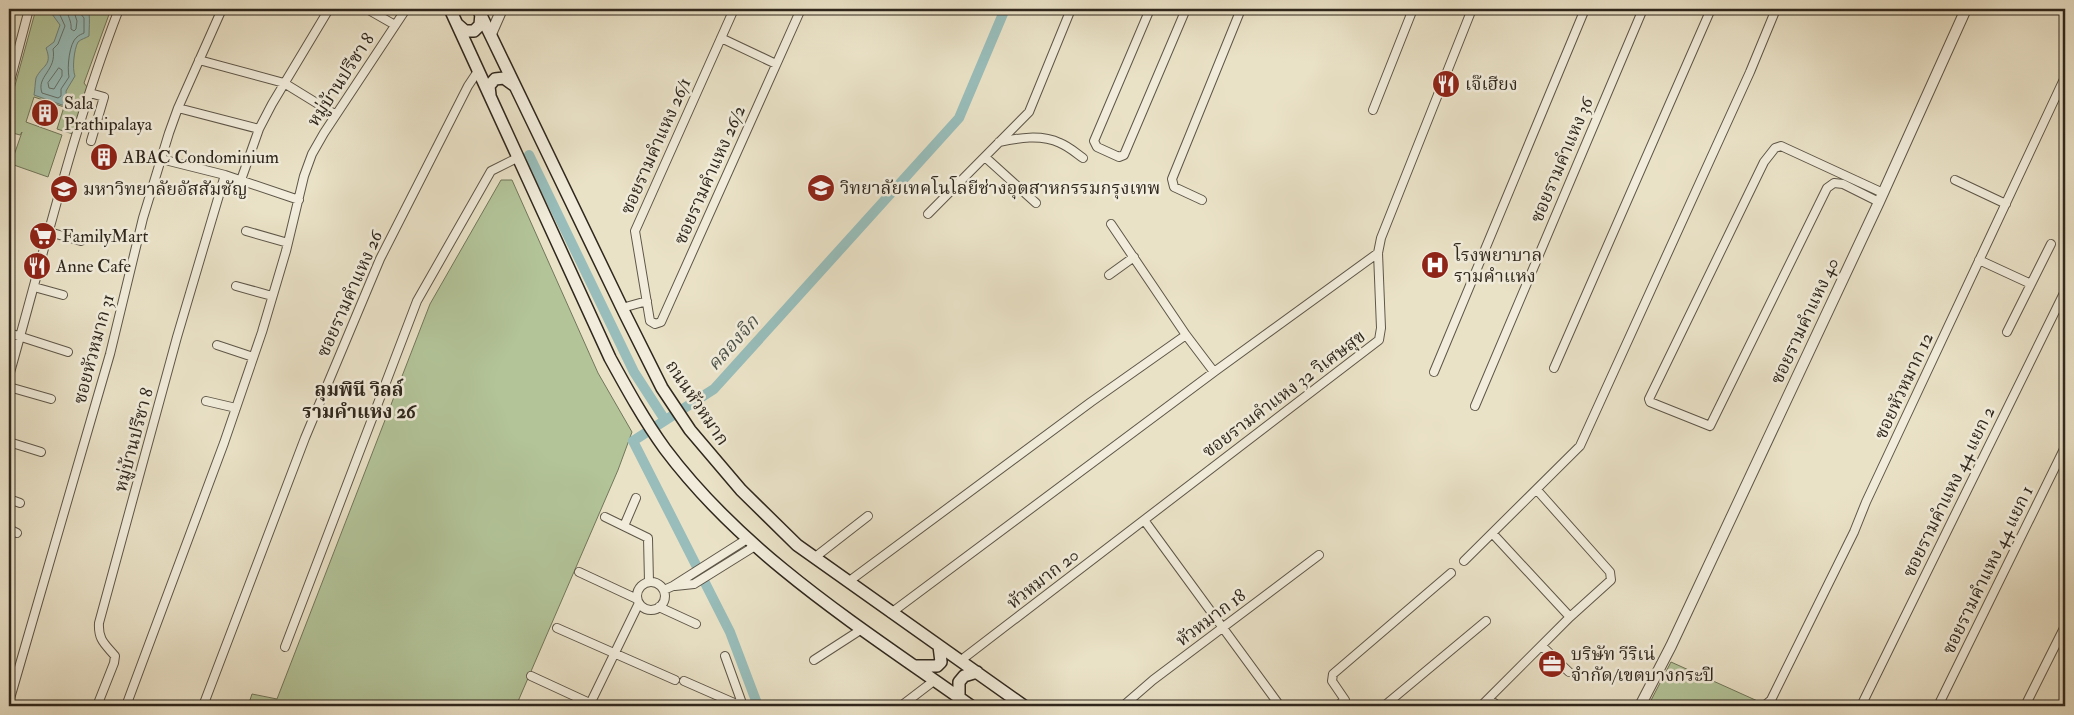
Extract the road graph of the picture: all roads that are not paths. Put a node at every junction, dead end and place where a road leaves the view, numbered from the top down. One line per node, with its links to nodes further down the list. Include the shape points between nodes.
1 (29, 9): 32 (street)
2 (119, 9): 34 (street)
3 (222, 9): 27 (street, ซอยหัวหมาก 31)
4 (329, 9): 31 (street)
5 (367, 9): 24 (street)
6 (406, 9): 24 (street, หมู่บ้านปรีชา 8)
7 (450, 9): 23 (main road)
8 (502, 9): 25 (street)
9 (734, 9): 26 (street, ซอยรามคำแหง 26/1)
10 (801, 9): 28 (street, ซอยรามคำแหง 26/2)
11 (1071, 9): 41 (street, via 1029,112)
12 (1150, 9): 13 (street, via 1094,141 1098,147 1119,157 1124,155)
13 (1186, 9)
14 (1241, 9): 51 (street, via 1172,179 1174,187)
15 (1413, 9): 37 (street)
16 (1472, 9): 61 (street, ซอยรามคำแหง 32 วิเศษสุข, via 1381,238)
17 (1585, 9): 82 (street)
18 (1642, 9): 87 (street, ซอยรามคำแหง 36)
19 (1711, 9): 80 (street)
20 (1776, 9): 92 (street, via 1580,446)
21 (1966, 9): 49 (street, ซอยรามคำแหง 40)
22 (480, 11): 23 (main road, via 480,25 474,31 465,31); 25 (main road, ถนนหัวหมาก)
23 (456, 24): 29 (main road)
24 (395, 25): 38 (street, หมู่บ้านปรีชา 8)
25 (490, 34): 33 (main road, ถนนหัวหมาก)
26 (721, 38): 28 (street); 71 (street, ซอยรามคำแหง 26/1, via 635,231)
27 (199, 60): 31 (street); 36 (street, ซอยหัวหมาก 31)
28 (776, 64): 71 (street, ซอยรามคำแหง 26/2, via 658,325 650,321)
29 (478, 71): 35 (main road); 143 (street, ซอยรามคำแหง 26, via 380,258 304,438)
30 (2065, 77): 53 (street, ซอยหัวหมาก 12)
31 (284, 83): 38 (street); 39 (street)
32 (9, 85)
33 (515, 86): 35 (main road, via 504,78 495,79 489,86); 72 (main road, ถนนหัวหมาก)
34 (90, 93): 40 (street, via 104,97); 57 (street, via 72,145)
35 (490, 97): 43 (main road)
36 (178, 108): 39 (street); 45 (street, ซอยหัวหมาก 31)
37 (1373, 110)
38 (336, 114): 50 (street, หมู่บ้านปรีชา 8, via 312,154)
39 (259, 129): 47 (street)
40 (90, 141)
41 (999, 142): 42 (street); 44 (street, via 1023,137 1060,142)
42 (984, 157): 52 (street); 54 (street)
43 (517, 158): 103 (main road, via 630,394 665,448 690,479); 125 (street, via 491,171 417,301)
44 (1083, 158)
45 (161, 159): 46 (street); 139 (street, ซอยหัวหมาก 31, via 110,354)
46 (225, 175): 47 (street); 141 (street, หมู่บ้านปรีชา 8, via 99,623 100,641 115,656)
47 (241, 180): 50 (street)
48 (1954, 180): 53 (street)
49 (1881, 197): 49 (street, via 1843,184 1834,183 1827,188 1710,426 1650,402 1764,162 1775,148 1781,146); 155 (street, ซอยรามคำแหง 40)
50 (299, 200): 59 (street, หมู่บ้านปรีชา 8)
51 (1202, 200)
52 (1036, 203)
53 (2006, 204): 63 (street, ซอยหัวหมาก 12)
54 (928, 214)
55 (1111, 224): 62 (street)
56 (246, 231): 59 (street)
57 (49, 232): 58 (street); 67 (street)
58 (81, 240)
59 (288, 243): 70 (street, หมู่บ้านปรีชา 8)
60 (2052, 244): 65 (street)
61 (1378, 253): 81 (street); 98 (street, ซอยรามคำแหง 32 วิเศษสุข, via 1381,336 1377,342)
62 (1134, 258): 64 (street); 75 (street)
63 (1979, 260): 65 (street); 156 (street, ซอยหัวหมาก 12, via 1854,532 1771,700)
64 (1109, 275)
65 (2031, 284): 73 (street)
66 (236, 286): 70 (street)
67 (34, 287): 69 (street); 76 (street)
68 (2065, 291): 157 (street, ซอยรามคำแหง 44 แยก 2)
69 (63, 295)
70 (272, 296): 79 (street, หมู่บ้านปรีชา 8)
71 (646, 301): 72 (street)
72 (622, 308): 105 (main road, ถนนหัวหมาก, via 654,373 690,430 754,504)
73 (2007, 332)
74 (9, 333): 76 (street)
75 (1186, 335): 81 (street); 110 (street)
76 (20, 337): 78 (street); 83 (street)
77 (217, 345): 79 (street)
78 (68, 352)
79 (253, 356): 88 (street, หมู่บ้านปรีชา 8)
80 (1554, 368)
81 (1214, 372): 115 (street)
82 (1434, 372)
83 (9, 376)
84 (9, 387): 85 (street)
85 (51, 399)
86 (206, 401): 88 (street)
87 (1475, 406)
88 (236, 408): 142 (street, หมู่บ้านปรีชา 8)
89 (9, 442): 91 (street)
90 (2065, 447): 158 (street, ซอยรามคำแหง 44 แยก 1)
91 (41, 452)
92 (1536, 490): 102 (street); 116 (street, via 1610,572 1611,580)
93 (636, 498): 99 (street)
94 (9, 499): 95 (street)
95 (20, 503)
96 (868, 516): 105 (street)
97 (605, 517): 99 (street)
98 (1144, 520): 121 (street); 129 (street, หัวหมาก 20)
99 (624, 526): 109 (street, via 648,538)
100 (9, 529): 101 (street)
101 (17, 533)
102 (1493, 534): 106 (street); 116 (street)
103 (751, 543): 111 (street, via 719,557); 111 (street, via 725,565 694,584); 122 (main road)
104 (1319, 555): 121 (street, หัวหมาก 18)
105 (814, 558): 110 (main road, ถนนหัวหมาก)
106 (1464, 561)
107 (579, 572): 113 (street)
108 (1451, 573): 140 (street, via 1333,674 1332,681)
109 (649, 582): 112 (street, via 658,583); 113 (street, via 641,586)
110 (848, 582): 115 (main road, ถนนหัวหมาก)
111 (674, 586): 112 (street)
112 (664, 590): 114 (street, via 665,600)
113 (638, 601): 114 (street, via 646,609); 126 (street)
114 (660, 607): 118 (street)
115 (891, 613): 123 (main road, ถนนหัวหมาก)
116 (1570, 617): 124 (street)
117 (1486, 621): 152 (street)
118 (696, 624)
119 (2065, 626): 159 (street)
120 (558, 628): 126 (street)
121 (1223, 628): 149 (street, หัวหมาก 18); 150 (street)
122 (862, 629): 128 (street); 130 (main road)
123 (939, 646): 129 (main road, ถนนหัวหมาก); 130 (main road, via 941,662 937,666)
124 (1542, 646): 132 (street); 138 (street)
125 (285, 647)
126 (615, 652): 134 (street); 144 (street)
127 (725, 656): 145 (street)
128 (814, 660)
129 (960, 661): 131 (main road, ถนนหัวหมาก)
130 (916, 666): 135 (main road)
131 (977, 672): 137 (main road, via 964,676 959,682); 148 (main road, ถนนหัวหมาก)
132 (1569, 672)
133 (531, 676): 144 (street)
134 (675, 680)
135 (935, 680): 137 (main road); 146 (street)
136 (684, 681): 145 (street)
137 (959, 698): 147 (main road)
138 (1489, 699): 153 (street); 154 (street)
139 (9, 702)
140 (1348, 703): 151 (street)
141 (97, 706)
142 (126, 706)
143 (202, 706)
144 (592, 706)
145 (742, 706)
146 (901, 706)
147 (971, 706)
148 (1024, 706)
149 (1123, 706)
150 (1279, 706)
151 (1338, 706)
152 (1384, 706)
153 (1481, 706)
154 (1498, 706)
155 (1640, 706)
156 (1764, 706)
157 (1861, 706)
158 (1938, 706)
159 (2025, 706)

